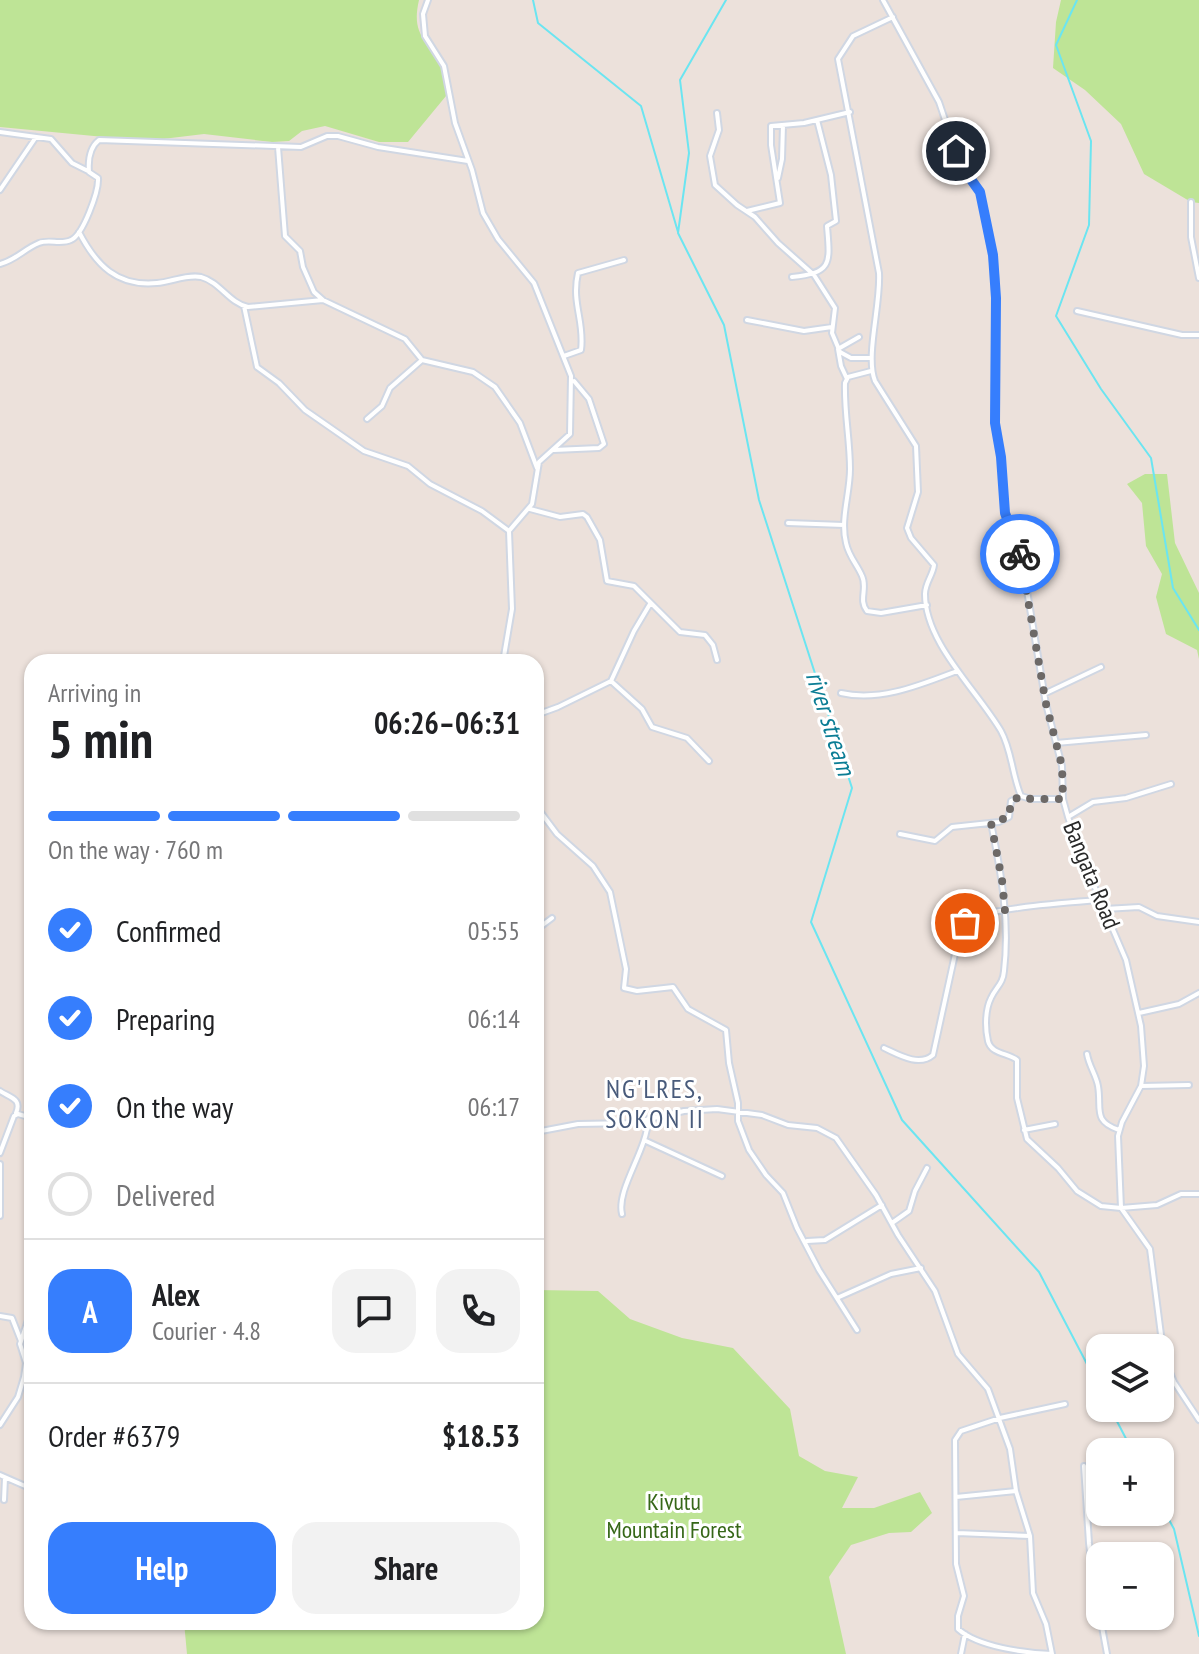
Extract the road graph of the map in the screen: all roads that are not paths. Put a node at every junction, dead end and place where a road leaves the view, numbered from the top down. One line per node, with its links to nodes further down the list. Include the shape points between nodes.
1 (428, 0): 11 (street, via 425,36 443,63)
2 (883, 0): 3 (street, Bangata Road)
3 (893, 17): 4 (street, via 853,36 839,55); 52 (street, Bangata Road, via 939,102 962,167 981,196 995,271 994,417 1004,507 1023,567)
4 (850, 112): 6 (street); 32 (street, via 879,273)
5 (717, 113): 16 (street, via 719,130 710,156 714,181)
6 (817, 120): 7 (street); 20 (street, via 836,220 827,226 829,260)
7 (783, 125): 13 (street); 13 (street, via 770,129)
8 (0, 132): 9 (street)
9 (36, 137): 12 (street, via 53,140 72,163); 14 (street)
10 (278, 147): 11 (street, via 306,146 338,136); 12 (street, via 102,139 91,149); 23 (street, via 285,236 300,251 314,292)
11 (468, 161): 31 (street, via 483,213 534,283)
12 (89, 171): 17 (street, via 98,178 98,193)
13 (777, 181): 16 (street, via 779,205)
14 (0, 190)
15 (1191, 202): 22 (street)
16 (747, 211): 20 (street)
17 (79, 232): 19 (street, via 67,242 40,242); 24 (street, via 101,267 128,280 156,284 203,278)
18 (624, 260): 31 (street, via 578,273 575,302 583,333 581,350)
19 (0, 264)
20 (814, 275): 21 (street); 27 (street, via 835,308)
21 (792, 277)
22 (1199, 278)
23 (323, 300): 24 (street); 33 (street, via 405,339)
24 (244, 306): 43 (street, via 257,367 305,410 364,451 408,466)
25 (1077, 311): 28 (street)
26 (747, 320): 27 (street, via 804,331)
27 (832, 327): 30 (street)
28 (1199, 335)
29 (859, 337): 30 (street)
30 (838, 349): 32 (street, via 848,358); 36 (street)
31 (564, 356): 35 (street)
32 (870, 358): 34 (street)
33 (422, 360): 37 (street, via 390,388 382,406); 39 (street, via 473,372 495,387 520,423)
34 (871, 371): 36 (street); 45 (street, via 916,446 918,492 907,528 934,565)
35 (572, 379): 38 (street, via 570,434); 38 (street, via 589,399 604,444)
36 (847, 379): 42 (street, via 850,472)
37 (367, 419)
38 (552, 450): 39 (street)
39 (537, 468): 40 (street)
40 (530, 509): 43 (street); 44 (street, via 560,517 585,515 600,540 607,581 634,586)
41 (788, 523): 42 (street)
42 (844, 525): 45 (street, via 846,545 863,578 865,609 881,613)
43 (509, 531): 46 (street, via 512,609)
44 (650, 604): 47 (street, via 680,632 705,635); 50 (street)
45 (927, 605): 49 (street, via 940,644)
46 (504, 654)
47 (717, 660)
48 (1101, 667): 52 (street)
49 (957, 671): 51 (street, via 876,696); 58 (street, via 1002,732)
50 (611, 681): 53 (street); 56 (street, via 642,709 652,727 687,738)
51 (841, 693)
52 (1044, 694): 55 (street, Bangata Road)
53 (544, 713)
54 (1146, 735): 55 (street)
55 (1056, 743): 59 (street, Bangata Road)
56 (709, 761)
57 (1171, 784): 61 (street, via 1093,802)
58 (1021, 796): 59 (street); 62 (street, via 1011,801 1009,817)
59 (1063, 799): 61 (street, Bangata Road)
60 (544, 817): 77 (street, via 593,866 610,892 626,969 624,988 673,987 688,1009 726,1030)
61 (1068, 817): 64 (street, Bangata Road)
62 (991, 823): 63 (street, via 952,827 935,841); 66 (street)
63 (900, 834)
64 (1100, 900): 65 (street, Bangata Road); 66 (street)
65 (1105, 909): 68 (street, via 1139,907 1157,916); 71 (street, Bangata Road, via 1129,969)
66 (1005, 911): 72 (street, via 973,917 962,929 931,1058 918,1060); 83 (street, via 1004,971 989,1004 988,1040 994,1050 1016,1058)
67 (552, 918): 69 (street)
68 (1199, 922)
69 (544, 924)
70 (1199, 993): 71 (street, via 1179,1004)
71 (1139, 1013): 75 (street, Bangata Road)
72 (884, 1048)
73 (1087, 1054): 84 (street, via 1101,1119)
74 (1189, 1085): 75 (street)
75 (1141, 1086): 84 (street, Bangata Road)
76 (0, 1091): 78 (street, via 19,1103)
77 (738, 1111): 80 (street, via 698,1109); 91 (street, via 827,1131); 96 (street, via 750,1152 783,1193)
78 (15, 1116): 79 (street); 86 (street)
79 (24, 1117)
80 (648, 1119): 82 (street); 85 (street)
81 (1055, 1124): 83 (street)
82 (544, 1130)
83 (1024, 1130): 92 (street, via 1077,1191 1101,1206)
84 (1119, 1130): 92 (street, Bangata Road)
85 (646, 1141): 89 (street); 93 (street, via 621,1201)
86 (0, 1153)
87 (0, 1164): 94 (street)
88 (927, 1168): 95 (street, via 909,1211)
89 (722, 1176)
90 (1199, 1194): 92 (street)
91 (882, 1205): 95 (street); 96 (street, via 825,1240)
92 (1121, 1208): 107 (street, via 1150,1249 1164,1358)
93 (622, 1214)
94 (0, 1216)
95 (892, 1223): 97 (street)
96 (805, 1241): 98 (street)
97 (921, 1268): 98 (street, via 891,1274); 106 (street, via 938,1297 958,1354 987,1388)
98 (837, 1298): 100 (street)
99 (0, 1316): 102 (street, via 12,1318)
100 (857, 1330)
101 (24, 1332): 102 (street)
102 (21, 1341): 103 (street)
103 (24, 1354)
104 (24, 1377): 108 (street)
105 (1065, 1404): 106 (street)
106 (1000, 1418): 112 (street); 113 (street, via 957,1435)
107 (1199, 1420)
108 (0, 1425)
109 (1084, 1466): 117 (street)
110 (3, 1477): 111 (street); 114 (street)
111 (24, 1486)
112 (1016, 1491): 113 (street); 116 (street)
113 (956, 1497): 115 (street)
114 (4, 1500)
115 (957, 1533): 116 (street); 119 (street, via 956,1564 964,1596 957,1625)
116 (1030, 1536): 121 (street, via 1033,1593)
117 (1089, 1542)
118 (1103, 1630): 122 (street)
119 (965, 1634): 120 (street); 121 (street, via 1014,1650)
120 (961, 1654)
121 (1052, 1654)
122 (1107, 1654)

